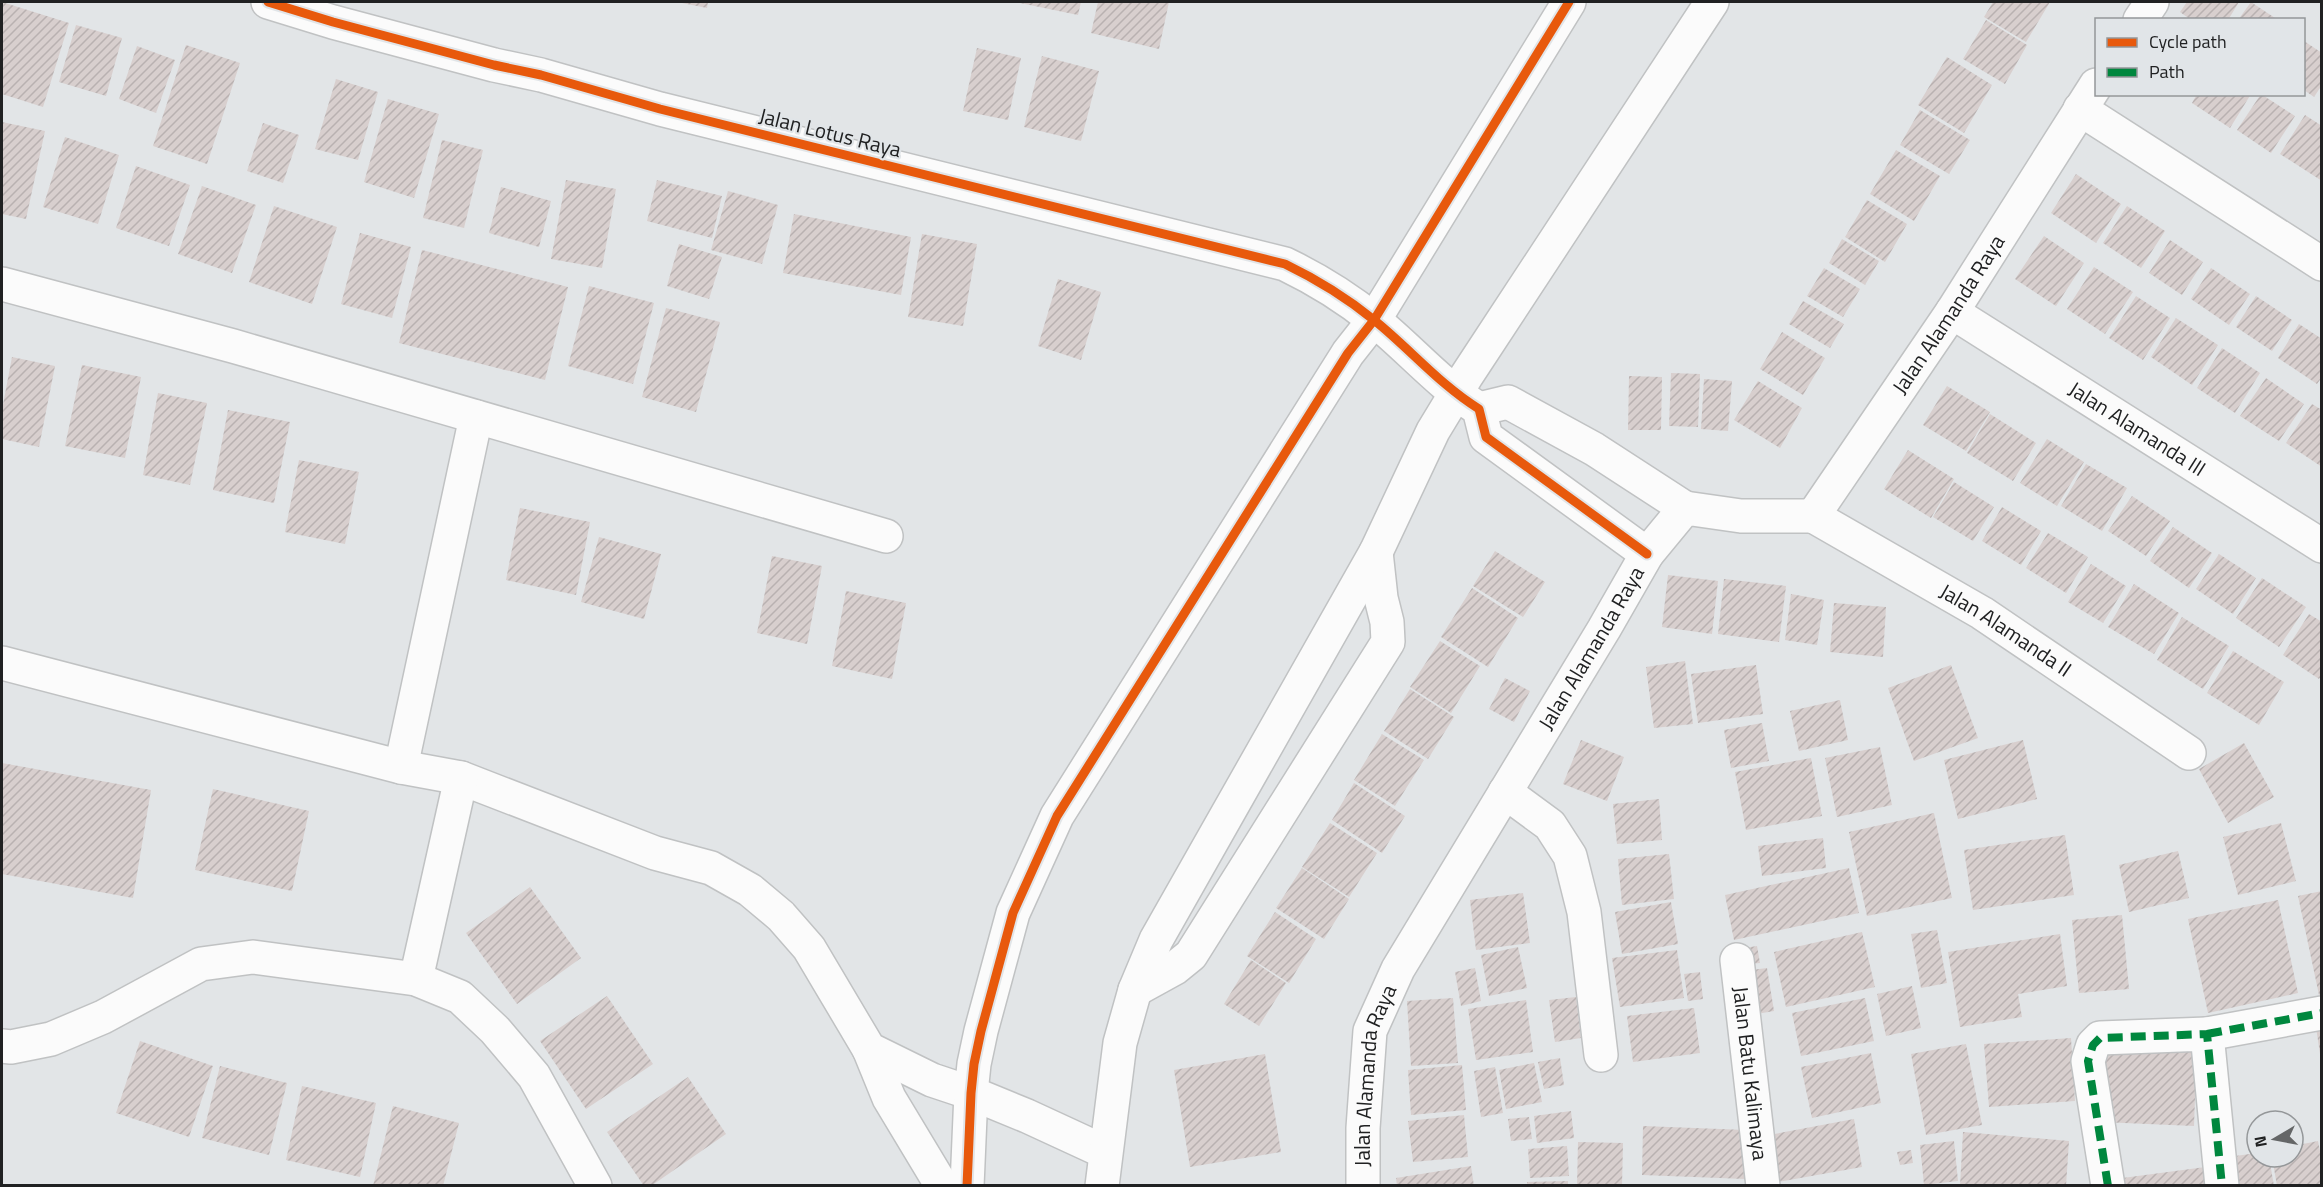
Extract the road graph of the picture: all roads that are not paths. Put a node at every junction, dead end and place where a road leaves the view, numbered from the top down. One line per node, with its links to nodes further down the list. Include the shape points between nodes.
1 (268, 2): 10 (street, Jalan Lotus Raya, via 660,109 1285,264)
2 (1569, 2): 10 (street)
3 (1712, 2): 11 (street)
4 (2152, 2): 5 (street)
5 (2141, 18)
6 (2088, 97): 7 (street); 9 (street, Jalan Alamanda Raya)
7 (2322, 264)
8 (2, 284): 12 (street)
9 (1952, 312): 14 (street, Jalan Alamanda Raya); 16 (street, Jalan Alamanda III)
10 (1374, 320): 11 (street, Jalan Lotus Raya); 32 (street, via 1348,353 1057,816 1013,913 981,1031)
11 (1467, 402): 13 (street, via 1508,402 1594,449); 17 (street, via 1434,431); 18 (street, via 1486,437)
12 (476, 417): 15 (street); 21 (street)
13 (1685, 508): 14 (street, via 1741,516); 18 (street, Jalan Alamanda Raya)
14 (1813, 516): 20 (street, Jalan Alamanda II, via 1982,613)
15 (886, 536)
16 (2322, 546)
17 (1376, 552): 26 (street, via 1156,940); 26 (street, via 1388,642 1191,955)
18 (1647, 554): 23 (street, Jalan Alamanda Raya)
19 (2, 663): 21 (street)
20 (2189, 753)
21 (401, 767): 22 (street)
22 (461, 778): 25 (street); 30 (street, via 655,853 711,868 750,890 781,916 809,948)
23 (1505, 792): 31 (street, via 1550,825 1570,856 1584,912); 38 (street, Jalan Alamanda Raya, via 1398,969 1370,1031)
24 (1737, 960): 39 (street, Jalan Batu Kalimaya)
25 (416, 979): 29 (street, via 253,957 201,964 103,1017 51,1039); 34 (street, via 460,997 495,1030 534,1076)
26 (1135, 990): 33 (street, via 1120,1043)
27 (2322, 1013): 28 (street)
28 (2207, 1034): 40 (street, via 2100,1038 2093,1045 2088,1061); 41 (street)
29 (2, 1046)
30 (869, 1049): 32 (street, via 932,1080); 35 (street, via 889,1098)
31 (1601, 1055)
32 (970, 1093): 33 (street); 36 (street)
33 (1105, 1152): 37 (street)
34 (595, 1185)
35 (942, 1185)
36 (967, 1185)
37 (1102, 1185)
38 (1363, 1185)
39 (1763, 1185)
40 (2108, 1185)
41 (2222, 1185)

